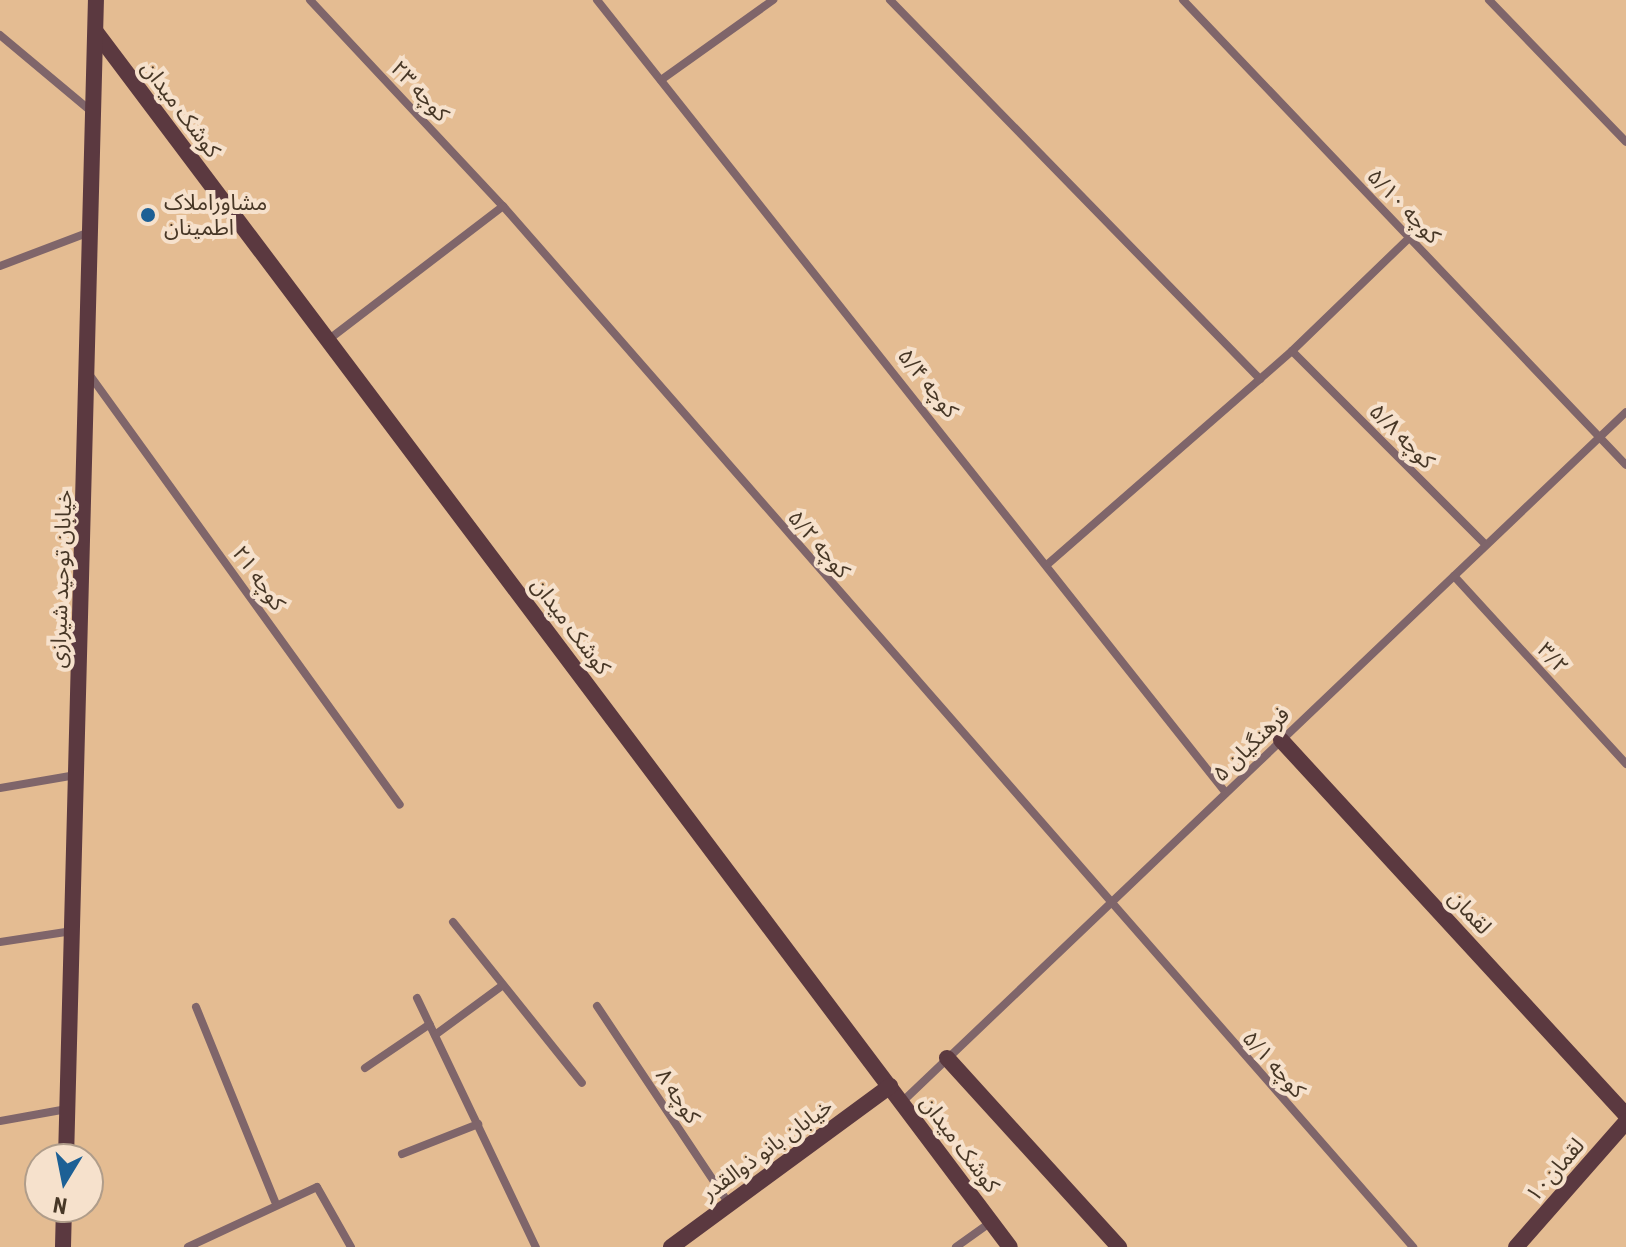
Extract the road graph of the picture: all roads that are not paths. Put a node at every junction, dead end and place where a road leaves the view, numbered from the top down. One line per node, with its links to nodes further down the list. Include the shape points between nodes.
1 (96, 0): 8 (street, خیابان توحید شیرازی)
2 (310, 0): 13 (street, کوچه ۲۳)
3 (597, 0): 10 (street, کوچه ۵/۴)
4 (773, 0): 10 (street)
5 (890, 0): 20 (street)
6 (1183, 0): 15 (street, کوچه ۵/۱۰)
7 (1489, 0): 12 (street)
8 (96, 32): 11 (street, خیابان توحید شیرازی); 17 (street, کوشک میدان)
9 (0, 35): 11 (street)
10 (661, 80): 25 (street, کوچه ۵/۴)
11 (97, 116): 14 (street, خیابان توحید شیرازی)
12 (1626, 142)
13 (503, 206): 17 (street); 33 (street, کوچه ۵/۲)
14 (93, 231): 16 (street); 19 (street, خیابان توحید شیرازی)
15 (1410, 237): 18 (street); 22 (street, کوچه ۵/۱۰)
16 (0, 266)
17 (328, 340): 46 (street, کوشک میدان)
18 (1292, 351): 20 (street); 24 (street, کوچه ۵/۸)
19 (89, 373): 29 (street, خیابان توحید شیرازی); 32 (street, کوچه ۲۱)
20 (1260, 379): 25 (street)
21 (1626, 412): 22 (street, فرهنگیان ۵)
22 (1600, 437): 23 (street, کوچه ۵/۱۰); 24 (street, فرهنگیان ۵)
23 (1626, 465)
24 (1486, 545): 26 (street, فرهنگیان ۵)
25 (1049, 563): 31 (street, کوچه ۵/۴)
26 (1454, 576): 27 (street, فرهنگیان ۵); 28 (street, ۳/۲)
27 (1281, 740): 31 (street, فرهنگیان ۵); 49 (street, لقمان)
28 (1626, 764)
29 (77, 775): 30 (street); 35 (street, خیابان توحید شیرازی)
30 (0, 788)
31 (1226, 793): 33 (street, فرهنگیان ۵)
32 (400, 805)
33 (1108, 905): 43 (street, فرهنگیان ۵); 68 (street, کوچه ۵/۱)
34 (453, 922): 37 (street)
35 (72, 931): 36 (street); 48 (street, خیابان توحید شیرازی)
36 (0, 942)
37 (503, 985): 42 (street); 45 (street)
38 (417, 998): 41 (street)
39 (597, 1006): 56 (street, کوچه ۸)
40 (196, 1007): 55 (street)
41 (430, 1024): 42 (street); 44 (street)
42 (435, 1035): 52 (street)
43 (947, 1058): 47 (street, فرهنگیان ۵); 67 (street)
44 (365, 1068)
45 (582, 1083)
46 (890, 1086): 47 (street, کوشک میدان); 56 (street, خیابان بانو ذوالقدر)
47 (902, 1102): 57 (street, کوشک میدان)
48 (67, 1109): 50 (street); 53 (street, خیابان توحید شیرازی)
49 (1626, 1115)
50 (0, 1121)
51 (1626, 1122): 69 (street, ۱۰لقمان)
52 (478, 1124): 54 (street); 63 (street)
53 (66, 1143)
54 (402, 1154)
55 (275, 1202): 59 (street); 62 (street, via 317,1187)
56 (729, 1205): 64 (street, خیابان بانو ذوالقدر)
57 (992, 1222): 65 (street); 66 (street, کوشک میدان)
58 (64, 1223): 60 (street)
59 (200, 1244): 61 (street)
60 (63, 1247)
61 (188, 1247)
62 (351, 1247)
63 (536, 1247)
64 (671, 1247)
65 (956, 1247)
66 (1010, 1247)
67 (1119, 1247)
68 (1413, 1247)
69 (1516, 1247)

